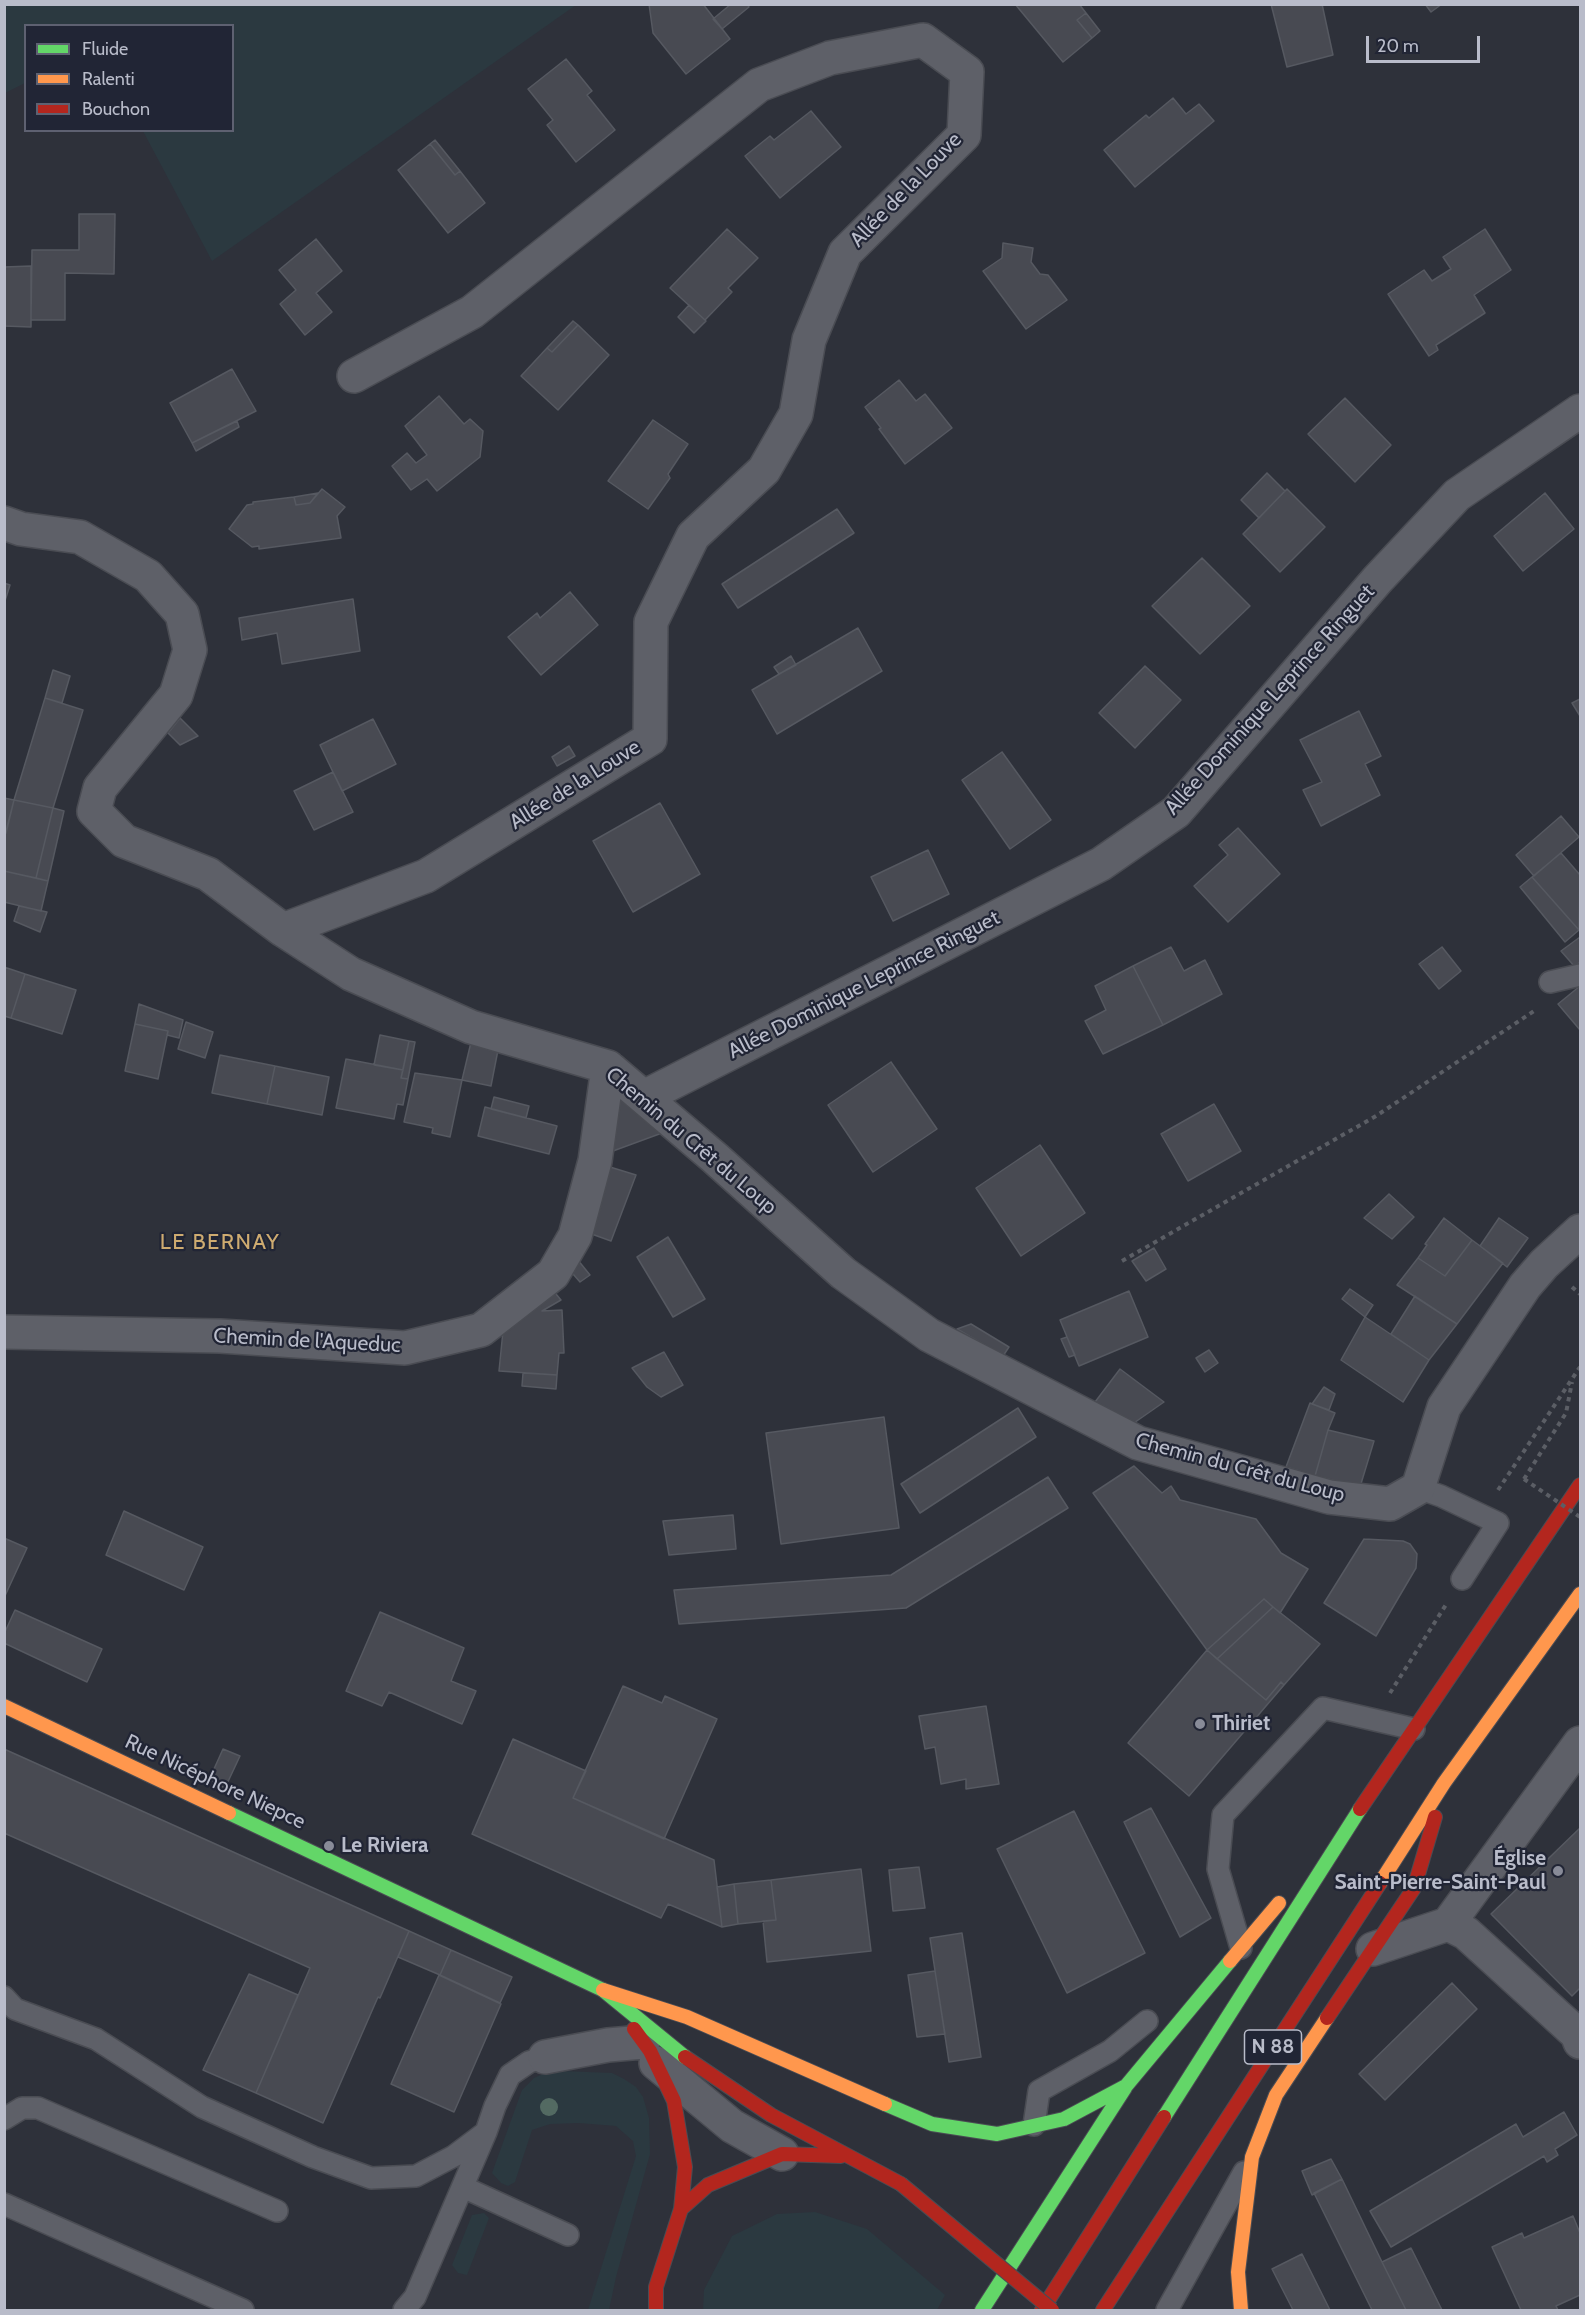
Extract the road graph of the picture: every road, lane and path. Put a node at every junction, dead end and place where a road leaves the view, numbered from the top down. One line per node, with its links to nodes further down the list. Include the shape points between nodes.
1 (354, 376): 4 (street, Allée de la Louve, via 472,312 759,85 830,58 922,40 967,72 964,135 845,253 808,340 796,414 764,470 693,536 656,611 651,622 650,739 426,876)
2 (1581, 411): 9 (street, Allée Dominique Leprince Ringuet, via 1457,495 1378,579 1176,812 1101,864)
3 (4, 523): 4 (street, Chemin du Crêt du Loup, via 80,537 148,576 182,614 190,650 176,695 100,788 94,811 124,842 208,874)
4 (283, 930): 8 (street, Chemin du Crêt du Loup, via 351,974 471,1027)
5 (1581, 975): 6 (lane)
6 (1550, 982)
7 (1544, 1004): 11 (path, via 1376,1116)
8 (608, 1067): 9 (street, Chemin du Crêt du Loup); 12 (street, Chemin de l'Aqueduc, via 595,1161 574,1236 553,1274 481,1330 405,1348 220,1336)
9 (644, 1097): 16 (street, Chemin du Crêt du Loup, via 843,1273 929,1335 1138,1443 1329,1497 1390,1504)
10 (1581, 1231): 16 (street, via 1525,1286 1444,1407)
11 (1122, 1261)
12 (4, 1332)
13 (1581, 1368): 14 (path)
14 (1573, 1380): 17 (path, bridge, via 1566,1413 1524,1479); 18 (path, via 1491,1502)
15 (1581, 1485): 23 (main road, N 88)
16 (1418, 1488): 18 (lane)
17 (1581, 1517)
18 (1498, 1523): 19 (lane)
19 (1462, 1580): 22 (path)
20 (1581, 1593): 25 (main road, N 88)
21 (4, 1706): 30 (main road, Rue Nicéphore Niepce)
22 (1374, 1719): 23 (lane); 28 (lane, via 1323,1708 1223,1815 1218,1869)
23 (1414, 1729): 26 (main road, N 88)
24 (1581, 1743): 27 (street)
25 (1444, 1784): 29 (main road, via 1414,1888); 55 (main road, N 88)
26 (1345, 1830): 28 (main road); 53 (main road, N 88)
27 (1448, 1924): 29 (street); 33 (street, via 1466,1934)
28 (1241, 1948): 36 (main road)
29 (1373, 1949): 42 (main road, via 1276,2096)
30 (603, 1990): 34 (main road); 38 (main road, via 687,2017 932,2124 997,2134); 41 (main road, via 678,2053 771,2115)
31 (8, 2008): 39 (lane, via 96,2039 202,2107 313,2157 371,2178 416,2176 454,2156)
32 (1147, 2021): 38 (lane, via 1110,2051 1038,2091)
33 (1579, 2036)
34 (650, 2053): 35 (street, via 608,2045); 40 (street, via 732,2126); 45 (main road, via 674,2101 685,2167)
35 (544, 2056): 39 (lane, via 510,2076)
36 (1126, 2086): 38 (main road, via 1064,2119); 52 (main road)
37 (4, 2119): 46 (lane, via 22,2108 38,2108)
38 (1034, 2125)
39 (486, 2132): 43 (lane)
40 (782, 2154): 41 (main road); 45 (main road, via 708,2185)
41 (848, 2156): 54 (main road, bridge, via 901,2184)
42 (1252, 2157): 56 (lane); 57 (main road, via 1238,2272)
43 (463, 2187): 47 (lane); 50 (lane, via 415,2297)
44 (4, 2204): 48 (lane)
45 (681, 2209): 51 (main road, via 656,2287)
46 (277, 2211)
47 (568, 2235)
48 (219, 2305): 49 (lane)
49 (243, 2310)
50 (404, 2310)
51 (656, 2310)
52 (982, 2310)
53 (1042, 2310)
54 (1052, 2310)
55 (1103, 2310)
56 (1167, 2310)
57 (1241, 2310)

